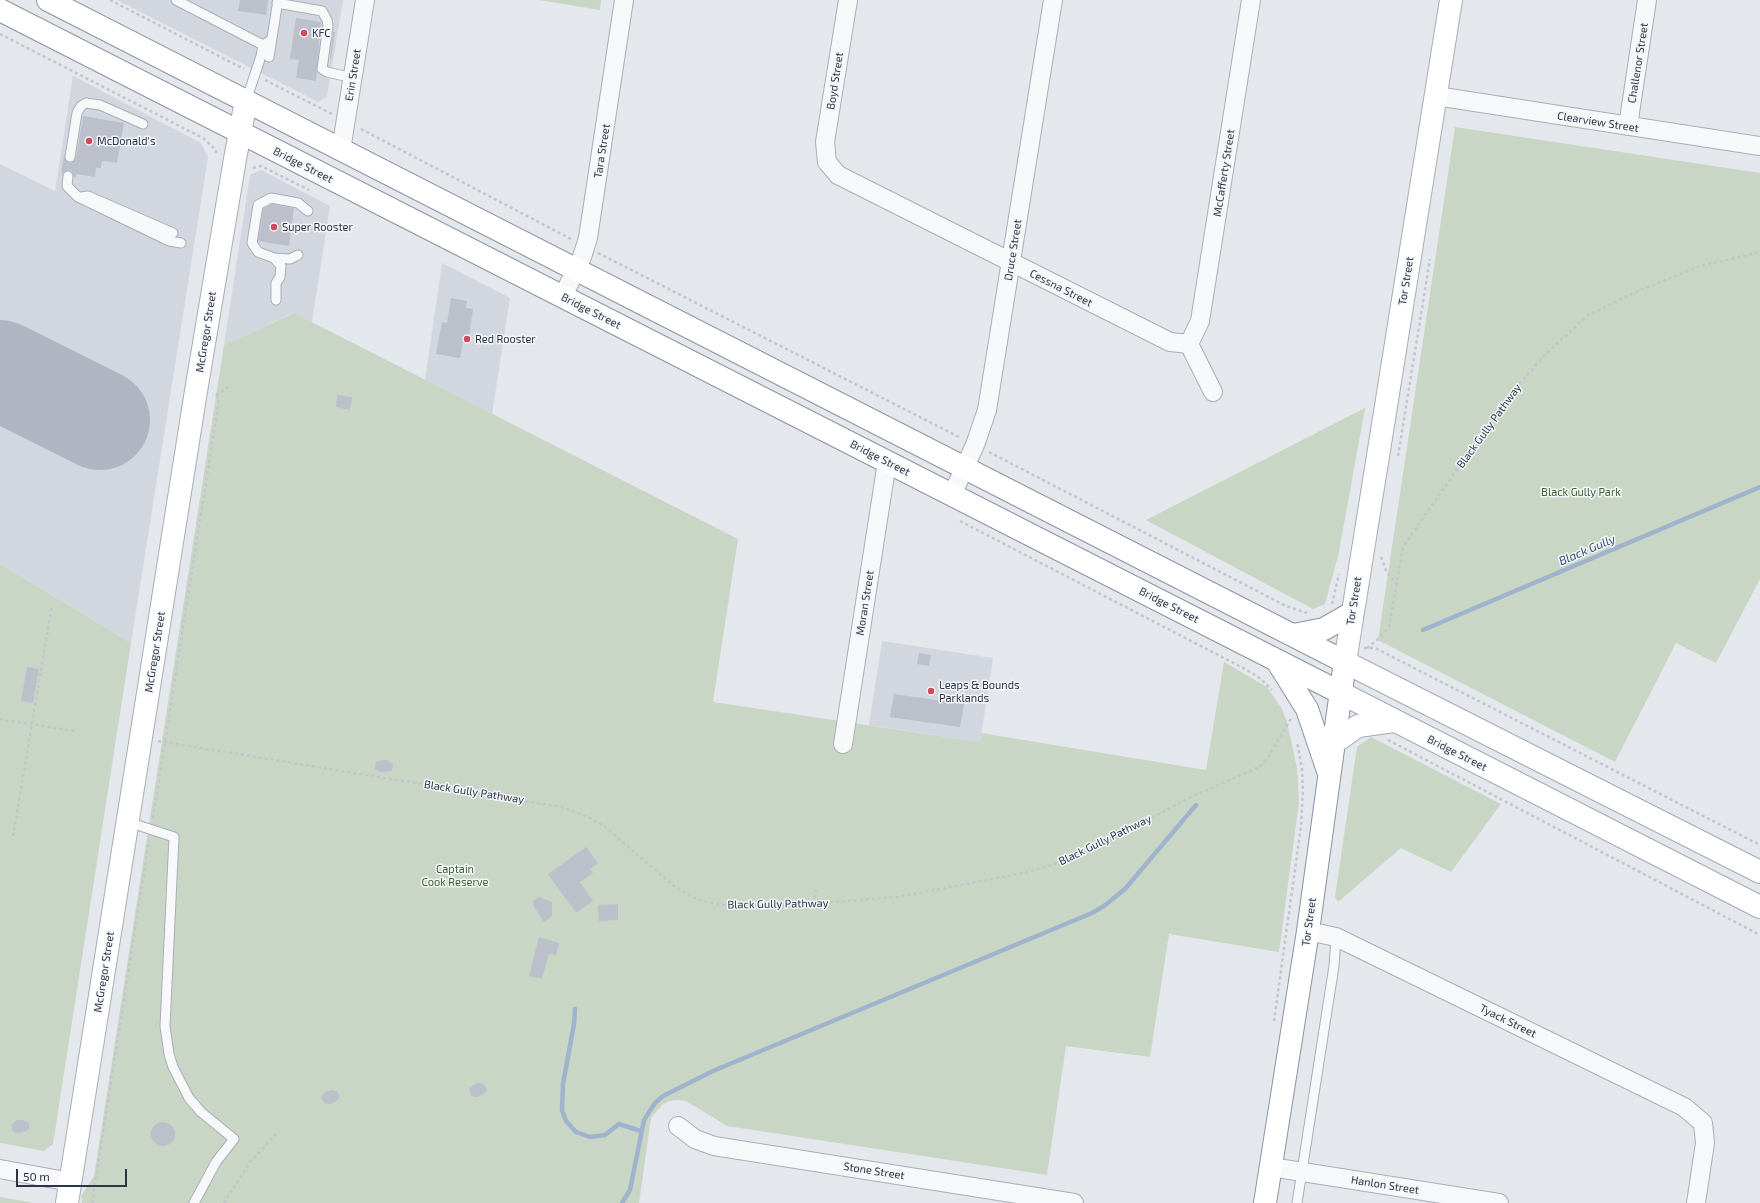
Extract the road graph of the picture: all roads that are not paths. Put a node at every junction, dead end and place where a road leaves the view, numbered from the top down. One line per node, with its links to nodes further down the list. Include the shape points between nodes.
1 (176, 0): 13 (lane)
2 (365, 0): 15 (street, Erin Street)
3 (624, 0): 33 (street, Tara Street, via 586,247)
4 (848, 0): 24 (street, Boyd Street, via 825,142)
5 (1053, 0): 32 (street, Druce Street)
6 (1251, 0): 36 (street, McCafferty Street, via 1200,321)
7 (1451, 0): 16 (main road, Tor Street)
8 (1648, 0): 19 (street, Challenor Street)
9 (278, 2): 12 (lane); 15 (lane, via 322,11 328,26 322,69)
10 (61, 3): 17 (main road)
11 (0, 10): 20 (main road, Bridge Street)
12 (271, 40): 13 (lane); 14 (lane)
13 (262, 46): 17 (lane)
14 (269, 57)
15 (353, 78): 22 (street, Erin Street)
16 (1436, 96): 19 (street, Clearview Street); 41 (main road, Tor Street)
17 (246, 101): 20 (main road, McGregor Street); 22 (main road)
18 (143, 124): 23 (lane, via 100,105 86,103 77,113)
19 (1628, 126): 21 (street, Clearview Street)
20 (240, 133): 34 (main road, Bridge Street); 50 (main road, McGregor Street)
21 (1760, 146)
22 (341, 150): 33 (main road)
23 (70, 157)
24 (828, 162): 32 (street, Cessna Street, via 838,175)
25 (68, 176): 26 (lane, via 67,186)
26 (78, 197): 28 (lane, via 88,196); 29 (lane, via 169,241)
27 (308, 211): 31 (lane, via 298,203 271,198 258,205 252,243 258,252)
28 (173, 233)
29 (181, 244)
30 (298, 255): 31 (lane, via 290,259)
31 (273, 258): 35 (lane, via 279,261 281,271 276,283)
32 (1011, 263): 36 (street, Cessna Street, via 1170,342); 39 (street, Druce Street, via 987,410)
33 (576, 270): 34 (street, Tara Street); 39 (main road)
34 (563, 296): 38 (main road, Bridge Street)
35 (276, 300)
36 (1189, 344): 37 (street)
37 (1213, 392)
38 (887, 462): 40 (main road, Bridge Street); 48 (street, Moran Street)
39 (966, 467): 40 (street, Druce Street); 42 (main road)
40 (952, 495): 43 (main road, Bridge Street)
41 (1352, 613): 42 (main road, via 1324,629); 44 (main road, Tor Street)
42 (1294, 635): 44 (main road)
43 (1277, 660): 45 (main road, Bridge Street); 49 (main road, via 1307,709)
44 (1345, 662): 45 (main road, Tor Street); 51 (main road)
45 (1341, 693): 46 (main road, Bridge Street); 47 (main road, Tor Street)
46 (1389, 729): 47 (main road, via 1358,726); 52 (main road, Bridge Street)
47 (1335, 742): 49 (main road, Tor Street)
48 (843, 744)
49 (1329, 776): 53 (main road, Tor Street)
50 (128, 822): 59 (main road, McGregor Street); 61 (lane, via 174,837 165,1026 169,1054 189,1098 201,1112 234,1139 213,1168)
51 (1760, 872)
52 (1760, 907)
53 (1308, 931): 54 (street, Tyack Street); 56 (main road, Tor Street)
54 (1336, 937): 58 (lane, via 1334,966); 66 (street, Tyack Street, via 1684,1108 1703,1123 1705,1143)
55 (678, 1126): 62 (street, Stone Street, via 695,1139 714,1146)
56 (1270, 1166): 58 (street, Hanlon Street); 63 (main road, Tor Street)
57 (0, 1170): 59 (street)
58 (1302, 1172): 64 (lane); 65 (street, Hanlon Street)
59 (71, 1182): 60 (main road, McGregor Street)
60 (67, 1203)
61 (194, 1203)
62 (1074, 1203)
63 (1265, 1203)
64 (1297, 1203)
65 (1499, 1203)
66 (1696, 1203)

